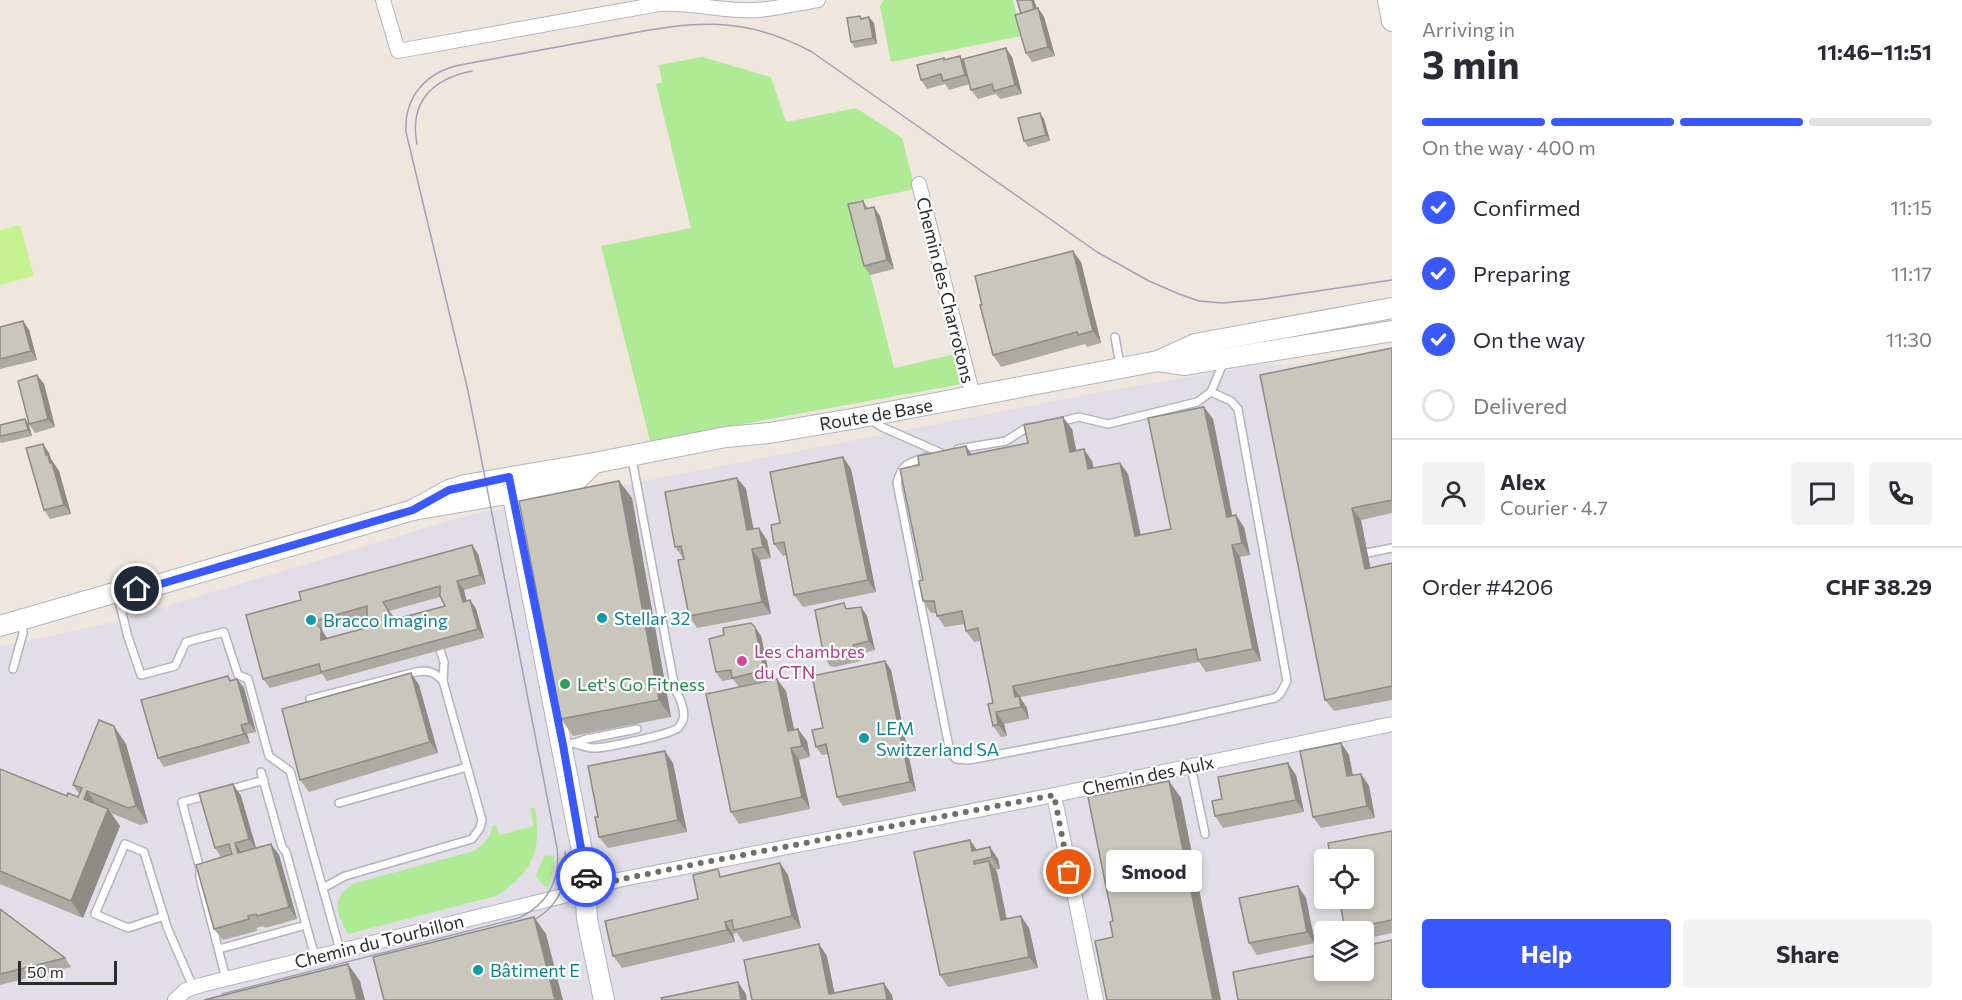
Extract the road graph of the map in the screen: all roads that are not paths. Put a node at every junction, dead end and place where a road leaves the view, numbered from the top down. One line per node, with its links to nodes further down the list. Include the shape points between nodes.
1 (383, 0): 2 (street, via 398,51 659,4 739,10)
2 (818, 0)
3 (1388, 0): 4 (street)
4 (1392, 21)
5 (919, 184): 13 (street, Chemin des Charrotons)
6 (1392, 308): 10 (street, Route de Base, via 1195,344)
7 (1392, 331): 9 (street, Route de Base)
8 (1115, 337): 11 (lane)
9 (1225, 359): 10 (street, Route de Base, via 1185,365); 12 (lane)
10 (1158, 361): 11 (street, Route de Base)
11 (1120, 368): 13 (street, Route de Base)
12 (1211, 392): 15 (lane, via 1197,402 1108,424 1079,417); 17 (lane, via 1231,401 1238,409 1287,681 1275,698 969,760 956,759 950,752 897,483 899,472 911,461)
13 (973, 396): 14 (street, Route de Base)
14 (867, 416): 17 (lane, via 882,427); 18 (street, Route de Base)
15 (1048, 424)
16 (1037, 426): 17 (lane, via 1006,441)
17 (941, 453)
18 (632, 455): 19 (street, Route de Base, via 594,463 575,482); 32 (lane, via 683,720 671,732 594,749)
19 (511, 485): 22 (street, Route de Base, via 413,510); 32 (street)
20 (1392, 548): 21 (lane)
21 (1367, 553)
22 (118, 599): 24 (street, Route de Base); 42 (lane, via 141,675 176,666 186,642 224,632 238,675 248,679 269,756 290,771)
23 (0, 626): 24 (street, Route de Base)
24 (22, 626): 25 (street, Route de Base); 27 (lane)
25 (0, 640)
26 (440, 650): 28 (lane)
27 (14, 669)
28 (443, 681): 29 (lane, via 427,670); 34 (lane)
29 (310, 699)
30 (1392, 724): 33 (street, Chemin des Aulx)
31 (637, 729): 32 (lane)
32 (568, 744): 43 (street)
33 (1191, 766): 39 (street, Chemin des Aulx); 41 (lane)
34 (467, 767): 40 (lane); 42 (lane, via 482,820 472,839 345,876)
35 (261, 772): 36 (lane)
36 (264, 780): 37 (lane); 45 (lane)
37 (223, 791)
38 (213, 794): 46 (lane, via 182,802)
39 (1054, 795): 43 (street, Chemin des Aulx); 53 (street)
40 (339, 803)
41 (1205, 834)
42 (323, 888): 47 (lane)
43 (586, 889): 47 (street, Chemin du Tourbillon); 52 (street, via 587,919)
44 (164, 916): 44 (lane, via 144,852 124,844 95,914 128,928); 50 (lane)
45 (306, 925): 46 (lane); 48 (lane)
46 (219, 949): 49 (lane)
47 (340, 950): 48 (street, Chemin du Tourbillon)
48 (315, 957): 49 (street, Chemin du Tourbillon)
49 (226, 979): 50 (street, Chemin du Tourbillon)
50 (193, 987): 51 (street, Chemin du Tourbillon)
51 (175, 1000)
52 (603, 1000)
53 (1095, 1000)

